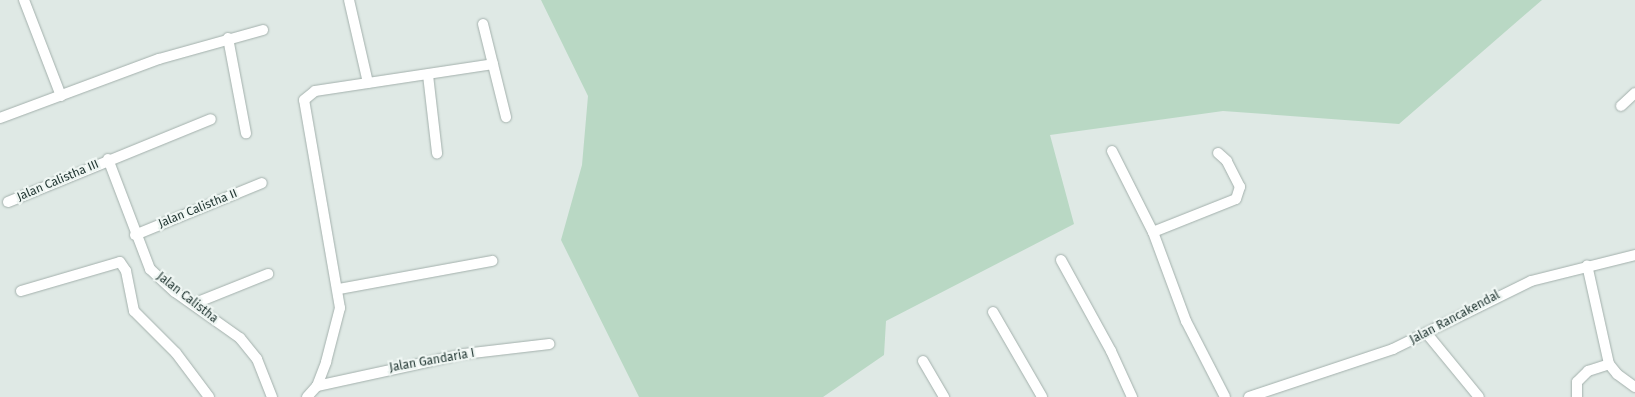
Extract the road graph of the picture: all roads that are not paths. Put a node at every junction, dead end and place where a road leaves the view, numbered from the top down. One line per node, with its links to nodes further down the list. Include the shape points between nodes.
1 (24, 0): 10 (street)
2 (349, 0): 8 (street)
3 (483, 24): 6 (street)
4 (263, 30): 5 (street)
5 (228, 38): 10 (street); 15 (street)
6 (492, 64): 7 (street); 12 (street)
7 (428, 75): 8 (street); 17 (street)
8 (368, 83): 29 (street, via 314,90 304,100)
9 (1635, 93): 11 (street)
10 (60, 96): 13 (street)
11 (1621, 106)
12 (506, 117)
13 (0, 118)
14 (211, 119): 19 (street, Jalan Calistha III)
15 (246, 134)
16 (1112, 151): 22 (street)
17 (437, 153)
18 (1218, 153): 22 (street, via 1227,161 1240,187 1236,199)
19 (108, 159): 21 (street, Jalan Calistha III); 23 (street, Jalan Calistha)
20 (262, 183): 23 (street, Jalan Calistha II)
21 (8, 202)
22 (1154, 232): 46 (street, via 1186,320)
23 (135, 235): 31 (street, Jalan Calistha, via 150,269)
24 (1635, 255): 27 (street, Jalan Rancakendal)
25 (1060, 260): 45 (street, via 1111,351)
26 (492, 261): 29 (street)
27 (1587, 266): 33 (street, Jalan Rancakendal, via 1512,288); 36 (street)
28 (268, 274): 31 (street)
29 (338, 289): 37 (street, via 338,321)
30 (21, 291): 40 (street, via 120,262 126,271 134,311 176,353)
31 (193, 304): 41 (street, Jalan Calistha, via 249,348)
32 (993, 312): 44 (street)
33 (1428, 335): 39 (street); 47 (street, Jalan Rancakendal, via 1365,360)
34 (549, 344): 37 (street, Jalan Gandaria I, via 464,354)
35 (923, 361): 43 (street)
36 (1609, 364): 38 (street); 48 (street, via 1588,371 1577,382)
37 (317, 386): 42 (street)
38 (1635, 387)
39 (1475, 396)
40 (209, 397)
41 (272, 397)
42 (307, 397)
43 (944, 397)
44 (1042, 397)
45 (1132, 397)
46 (1225, 397)
47 (1249, 397)
48 (1577, 397)

